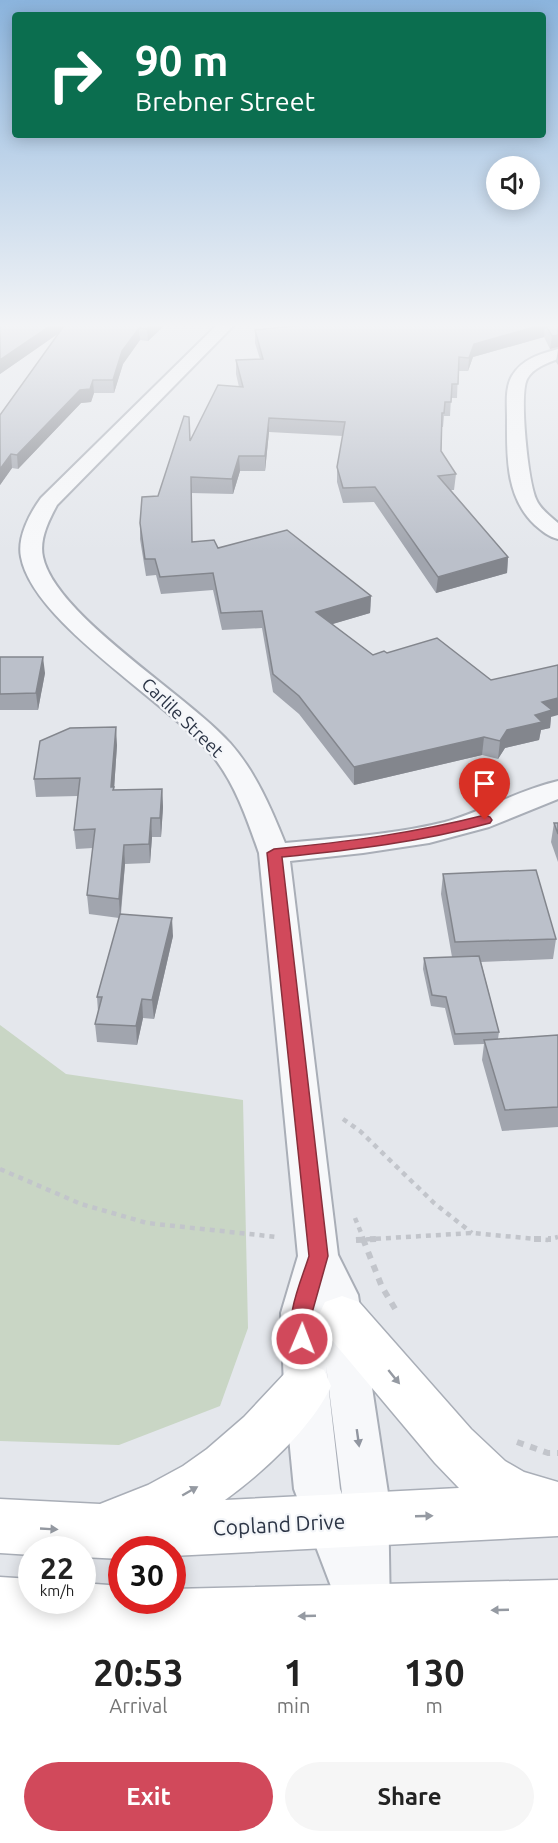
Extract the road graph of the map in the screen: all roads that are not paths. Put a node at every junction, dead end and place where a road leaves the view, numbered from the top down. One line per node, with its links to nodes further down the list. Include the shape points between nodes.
1 (151, 399): 5 (street, Carlile Street, via 48,502 34,529 32,558 44,588 71,618 178,707 220,748 252,797)
2 (517, 399): 3 (street, via 520,483 526,502)
3 (558, 533)
4 (558, 789): 5 (street, via 485,820 448,830 368,844)
5 (274, 853): 6 (street, Carlile Street)
6 (318, 1256): 7 (street, Carlile Street, via 338,1295); 8 (street, Carlile Street, via 302,1313)
7 (342, 1317): 9 (main road, one-way to 9, via 486,1479 514,1496); 10 (street, Carlile Street, one-way to 10, via 365,1493)
8 (306, 1386): 10 (street, Carlile Street, via 317,1490); 12 (main road, one-way to 8, via 182,1496 213,1478 276,1421)
9 (558, 1508): 10 (main road, Copland Drive, one-way to 9)
10 (347, 1520): 12 (main road, Copland Drive); 15 (street, Carlile Street)
11 (0, 1526): 12 (main road, Copland Drive, one-way to 12)
12 (98, 1532)
13 (0, 1605): 15 (main road, one-way to 13, via 164,1618)
14 (558, 1608): 15 (main road, one-way to 15)
15 (365, 1614)

